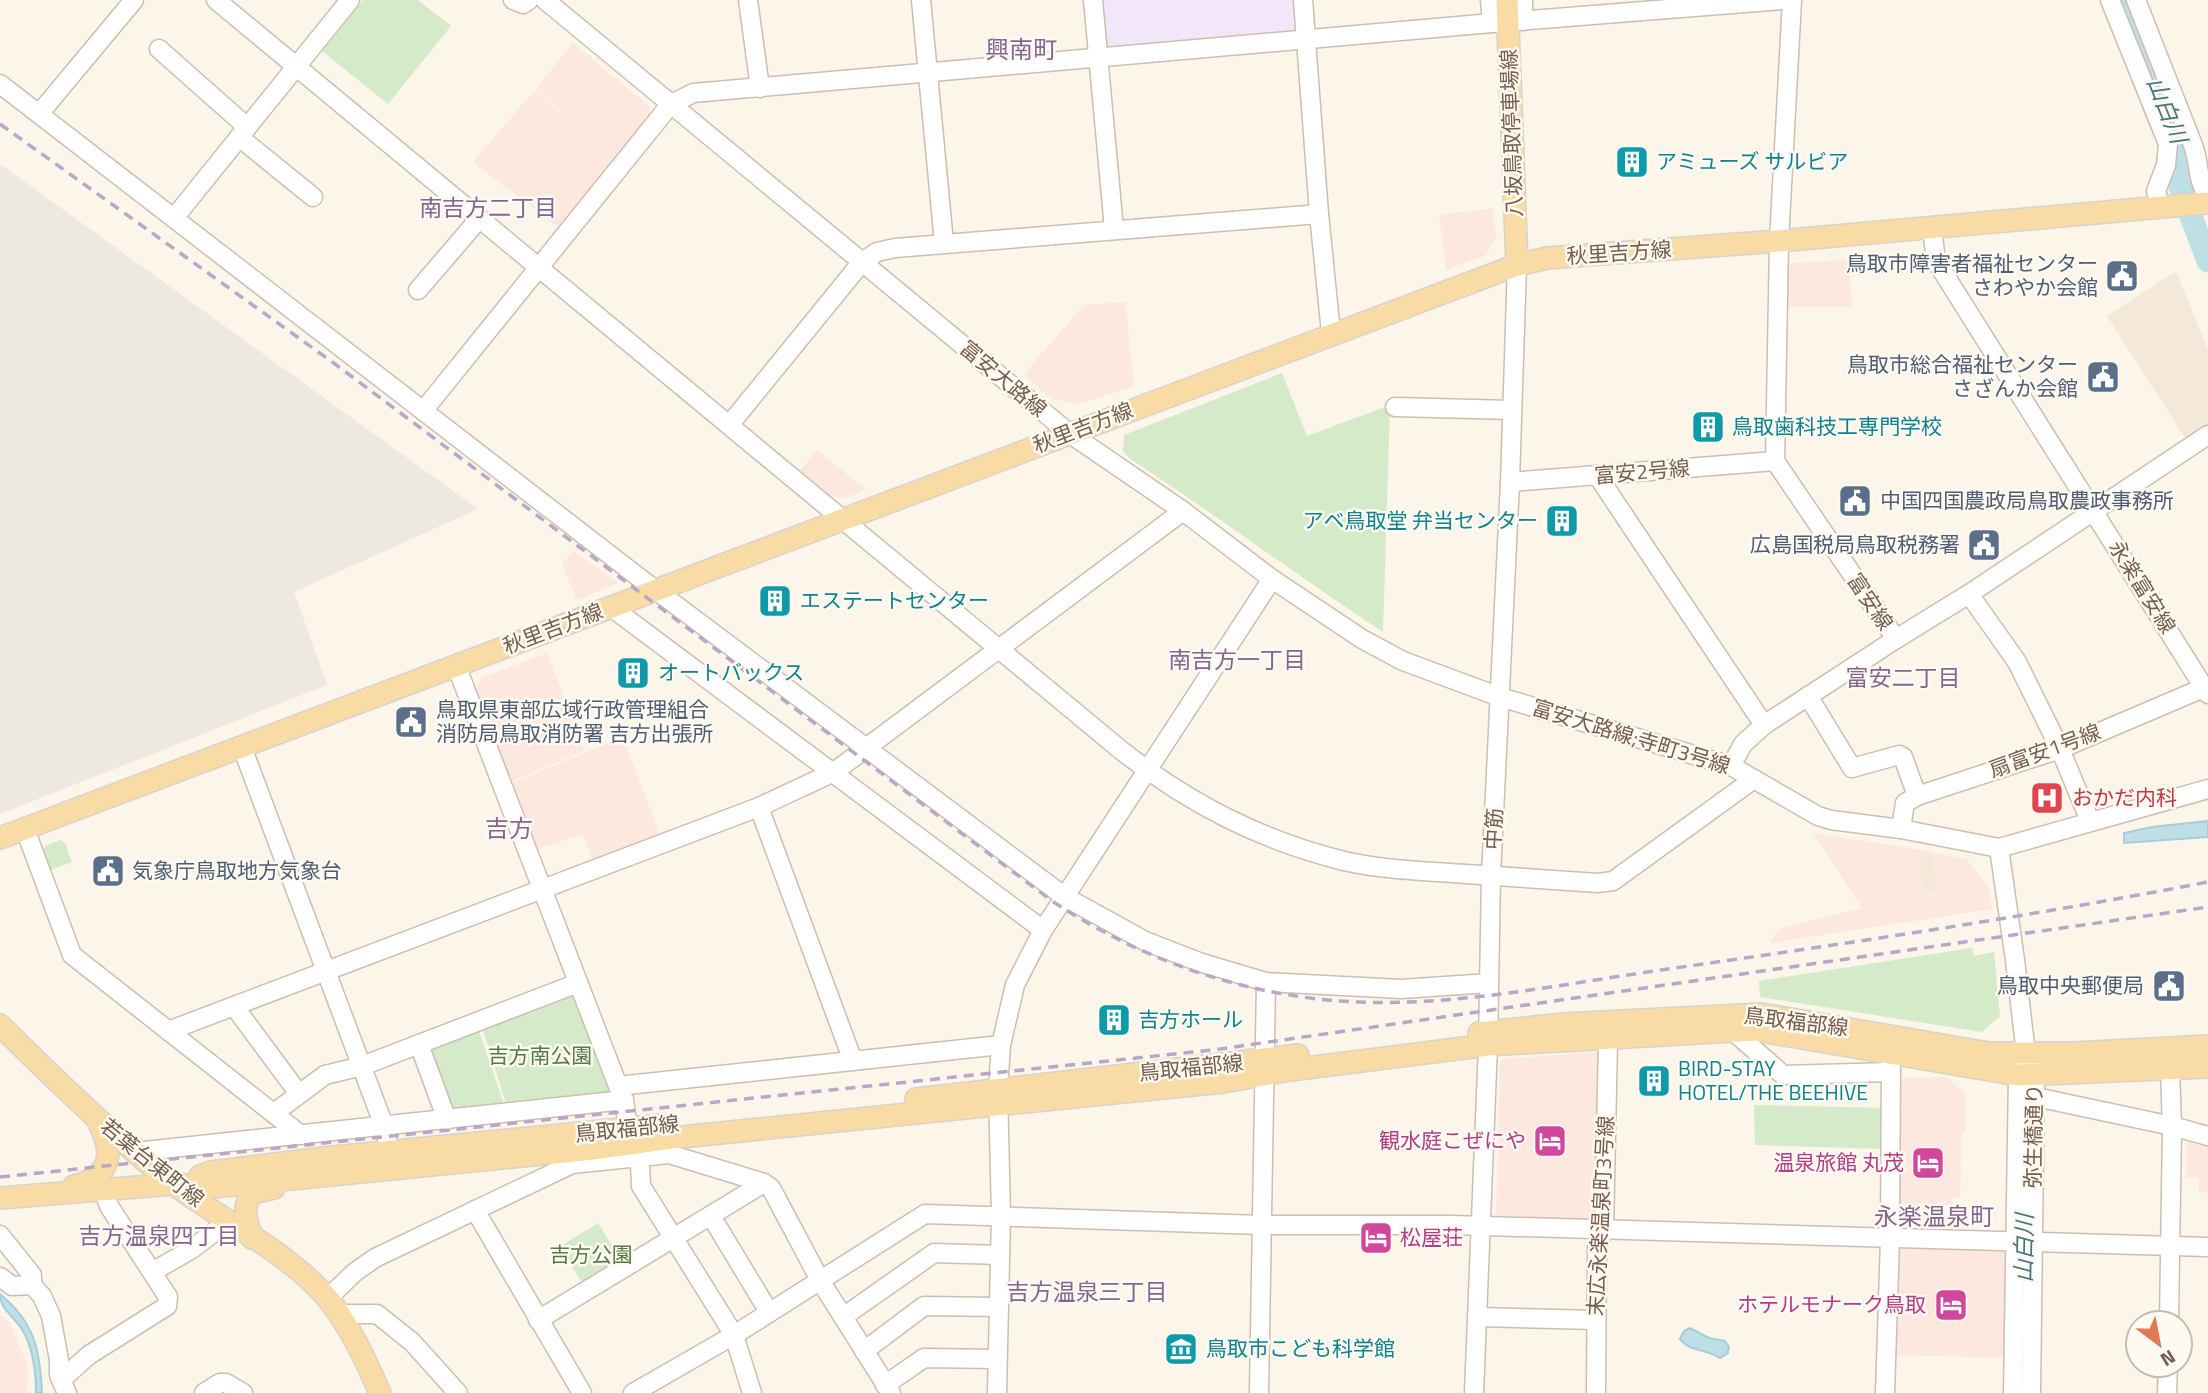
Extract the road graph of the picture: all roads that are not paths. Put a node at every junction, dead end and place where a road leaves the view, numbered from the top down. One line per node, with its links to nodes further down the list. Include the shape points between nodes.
1 (134, 0): 27 (street)
2 (216, 0): 22 (street)
3 (350, 0): 22 (street)
4 (513, 0): 5 (street, via 523,4)
5 (529, 0)
6 (545, 0): 26 (street, 富安大路線)
7 (748, 0): 25 (street)
8 (921, 0): 23 (street)
9 (1093, 0): 21 (street)
10 (1303, 0): 19 (street)
11 (1490, 0): 18 (street)
12 (1507, 0): 18 (main road, 八坂鳥取停車場線)
13 (1523, 0): 18 (street)
14 (1782, 0): 18 (street)
15 (1792, 0): 37 (street)
16 (2110, 0): 31 (street, via 2168,144 2156,191)
17 (2136, 0): 30 (street, via 2196,153)
18 (1508, 22): 19 (street); 40 (main road, 八坂鳥取停車場線)
19 (1306, 39): 21 (street); 32 (street)
20 (159, 49): 28 (street)
21 (1098, 58): 23 (street); 36 (street)
22 (295, 67): 28 (street); 34 (street)
23 (926, 73): 25 (street); 38 (street)
24 (0, 84): 27 (street)
25 (760, 88): 26 (street, via 693,93)
26 (670, 105): 39 (street, 富安大路線); 41 (street)
27 (39, 114): 33 (street)
28 (243, 132): 29 (street); 33 (street)
29 (313, 197)
30 (2204, 201): 31 (main road, 秋里吉方線)
31 (2167, 207): 35 (main road, 秋里吉方線)
32 (1319, 214): 36 (street); 43 (street)
33 (174, 218): 46 (street)
34 (479, 219): 41 (street); 42 (street)
35 (1931, 228): 37 (main road, 秋里吉方線); 53 (street, 永楽富安線, via 1937,261)
36 (1114, 229): 38 (street)
37 (1779, 241): 40 (main road, 秋里吉方線, via 1547,258); 50 (street)
38 (944, 243): 39 (street, via 885,250)
39 (862, 262): 47 (street); 48 (street, 富安大路線)
40 (1517, 265): 43 (main road, 秋里吉方線); 45 (street, 中筋)
41 (538, 268): 46 (street); 47 (street)
42 (418, 290)
43 (1331, 333): 48 (main road, 秋里吉方線)
44 (1395, 407): 45 (street)
45 (1511, 410): 52 (street, 中筋)
46 (423, 411): 57 (street)
47 (730, 424): 55 (street)
48 (1069, 433): 54 (street, 富安大路線); 55 (main road, 秋里吉方線)
49 (2208, 435): 53 (street, 富安線)
50 (1775, 461): 51 (street, 富安2号線); 60 (street, 富安線)
51 (1597, 475): 52 (street, 富安2号線); 66 (street)
52 (1510, 482): 65 (street, 中筋)
53 (2094, 510): 58 (street, 富安線); 63 (street, 永楽富安線)
54 (1183, 511): 56 (street, 富安大路線); 61 (street)
55 (844, 519): 57 (main road, 秋里吉方線); 61 (street)
56 (1272, 579): 65 (street, 富安大路線, via 1403,661); 71 (street)
57 (655, 590): 59 (main road, 秋里吉方線); 68 (street)
58 (1969, 594): 60 (street, 富安線); 69 (street, via 2017,662)
59 (611, 607): 62 (main road, 秋里吉方線); 72 (street)
60 (1896, 639): 64 (street)
61 (1000, 648): 68 (street); 71 (street)
62 (456, 665): 67 (main road, 秋里吉方線); 83 (street)
63 (2207, 689): 69 (street, 扇富安1号線)
64 (1808, 696): 66 (street); 75 (street, via 1852,768 1899,755)
65 (1500, 697): 70 (street, 富安大路線;寺町3号線); 82 (street, 中筋)
66 (1764, 725): 70 (street, via 1743,744)
67 (242, 747): 78 (main road, 秋里吉方線); 86 (street)
68 (866, 747): 72 (street); 84 (street)
69 (2060, 749): 75 (street, 扇富安1号線); 77 (street)
70 (1731, 766): 73 (street, 富安大路線;寺町3号線)
71 (1147, 770): 82 (street, via 1192,801 1295,847 1382,867); 84 (street)
72 (834, 772): 76 (street); 85 (street)
73 (1754, 779): 79 (street, 富安大路線;寺町3号線, via 1818,816); 82 (street, via 1613,881)
74 (2208, 789): 77 (street)
75 (1917, 796): 79 (street, via 1905,803)
76 (759, 807): 83 (street); 100 (street)
77 (2090, 821): 81 (street)
78 (25, 829): 80 (main road, 秋里吉方線); 92 (street, via 72,955)
79 (1901, 829): 81 (street, 富安大路線;寺町3号線)
80 (0, 838)
81 (1999, 848): 99 (street)
82 (1491, 876): 88 (street, 中筋)
83 (543, 889): 86 (street); 89 (street)
84 (1065, 897): 85 (street); 87 (street, via 1145,941)
85 (1043, 930): 97 (street, via 1015,985)
86 (326, 971): 90 (street); 102 (street)
87 (1266, 982): 88 (street, via 1401,989); 103 (street)
88 (1489, 983): 94 (street, 中筋)
89 (578, 984): 96 (street); 107 (street)
90 (233, 1006): 92 (street); 108 (street)
91 (0, 1025): 112 (main road, 若葉台東町線)
92 (168, 1031): 111 (street)
93 (1733, 1031): 95 (main road, 鳥取福部線); 101 (main road, 鳥取福部線, via 1755,1030); 101 (street, via 1783,1075)
94 (1488, 1039): 95 (main road, 鳥取福部線); 99 (main road, 鳥取福部線, via 1563,1024 1761,1014 1989,1053); 103 (main road, 鳥取福部線); 132 (street, 中筋)
95 (1608, 1040): 133 (street, 末広永楽温泉町3号線)
96 (418, 1044): 102 (street); 113 (street)
97 (1001, 1045): 100 (street); 109 (street)
98 (2208, 1046): 99 (main road, 鳥取福部線)
99 (2026, 1054): 106 (street, 弥生橋通り)
100 (853, 1061): 107 (street)
101 (1891, 1062): 106 (main road, 鳥取福部線); 137 (street)
102 (362, 1066): 108 (street, via 325,1075); 114 (street)
103 (1263, 1067): 109 (main road, 鳥取福部線); 131 (street)
104 (2208, 1067): 105 (main road, 鳥取福部線)
105 (2170, 1069): 106 (main road, 鳥取福部線); 115 (street)
106 (2027, 1074): 110 (street, 弥生橋通り); 138 (street, 弥生橋通り)
107 (621, 1093): 113 (street); 118 (street)
108 (299, 1094): 111 (street)
109 (998, 1096): 118 (main road, 鳥取福部線); 129 (street)
110 (2036, 1097): 115 (street); 138 (street, 弥生橋通り)
111 (274, 1112): 116 (street)
112 (97, 1120): 119 (main road, 若葉台東町線); 125 (main road, via 107,1140 102,1173 91,1181)
113 (447, 1120): 114 (street)
114 (384, 1126): 116 (street); 120 (street)
115 (2172, 1126): 117 (street); 139 (street)
116 (301, 1135): 119 (street)
117 (2208, 1136)
118 (633, 1143): 120 (main road, 鳥取福部線); 121 (main road, 鳥取福部線); 122 (street); 127 (street, via 572,1164); 136 (street, via 641,1186)
119 (135, 1152): 123 (main road, 若葉台東町線)
120 (390, 1153): 123 (main road, 鳥取福部線, via 211,1172)
121 (319, 1176): 123 (main road, 鳥取福部線, via 212,1187); 135 (main road, via 252,1193 245,1206)
122 (764, 1183): 128 (street); 144 (street, via 772,1188)
123 (174, 1184): 124 (main road, 鳥取福部線); 130 (main road, 若葉台東町線)
124 (103, 1189): 125 (main road, 鳥取福部線); 142 (street)
125 (42, 1195): 126 (main road, 鳥取福部線)
126 (0, 1198)
127 (475, 1210): 146 (street, via 364,1264); 152 (street)
128 (710, 1216): 136 (street); 149 (street)
129 (1001, 1216): 131 (street); 141 (street); 144 (street, via 925,1214)
130 (227, 1222): 135 (main road, 若葉台東町線); 142 (street)
131 (1262, 1225): 132 (street); 167 (street)
132 (1481, 1228): 133 (street); 151 (street, 中筋)
133 (1604, 1230): 137 (street); 153 (street, 末広永楽温泉町3号線, via 1597,1247)
134 (0, 1235): 145 (street, via 32,1275)
135 (252, 1238): 146 (main road, 若葉台東町線, via 296,1269)
136 (673, 1238): 152 (street); 154 (street)
137 (1890, 1239): 138 (street); 170 (street)
138 (2024, 1241): 139 (street); 171 (street, 弥生橋通り); 172 (street, 弥生橋通り)
139 (2171, 1246): 140 (street); 148 (street)
140 (2208, 1247)
141 (1000, 1255): 147 (street); 150 (street, via 934,1253)
142 (152, 1272): 157 (street, via 168,1297 167,1306 89,1355)
143 (0, 1277): 145 (street, via 12,1286)
144 (821, 1282): 149 (street); 150 (street)
145 (33, 1284): 157 (street, via 51,1316)
146 (333, 1306): 161 (main road, 若葉台東町線); 162 (street, via 377,1314 412,1342)
147 (999, 1307): 155 (street, via 924,1306); 156 (street)
148 (2169, 1309)
149 (769, 1312): 154 (street)
150 (843, 1317): 155 (street)
151 (1478, 1317): 153 (street); 168 (street, 中筋)
152 (538, 1320): 163 (street)
153 (1596, 1320): 169 (street, 末広永楽温泉町3号線)
154 (734, 1335): 164 (street); 165 (street)
155 (864, 1351): 158 (street)
156 (998, 1359): 158 (street, via 924,1358); 166 (street)
157 (64, 1386)
158 (888, 1389)
159 (204, 1393): 160 (street, via 226,1382)
160 (243, 1393)
161 (380, 1393)
162 (458, 1393)
163 (582, 1393)
164 (633, 1393)
165 (752, 1393)
166 (997, 1393)
167 (1259, 1393)
168 (1474, 1393)
169 (1596, 1393)
170 (1885, 1393)
171 (2013, 1393)
172 (2031, 1393)

